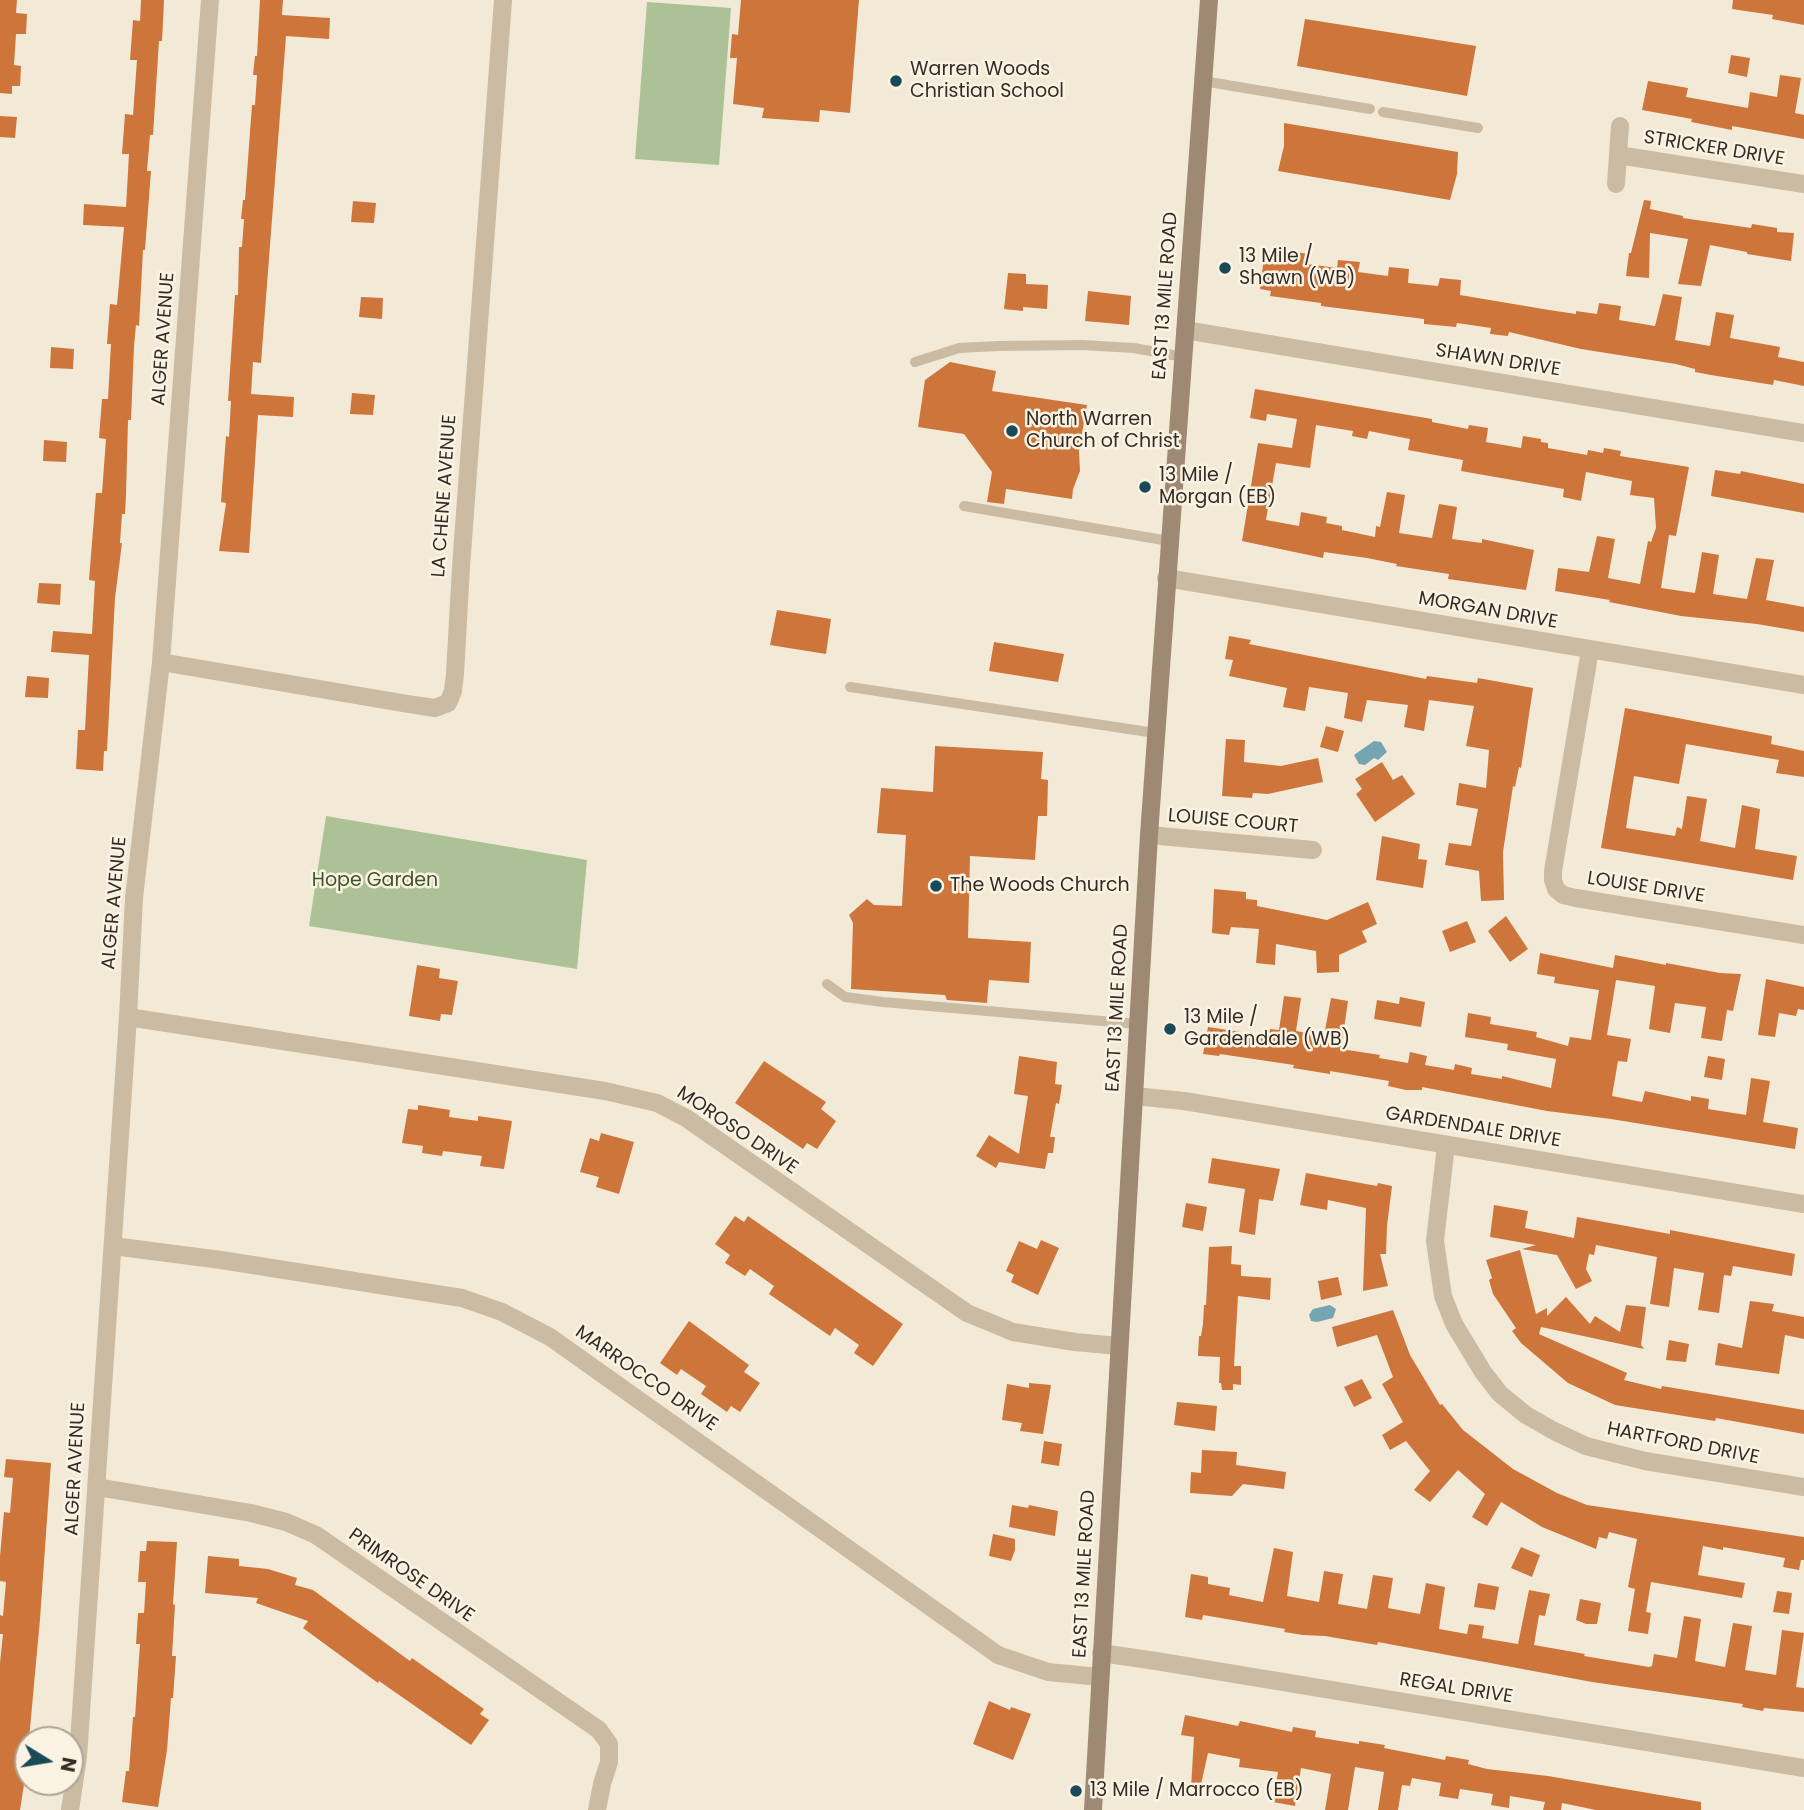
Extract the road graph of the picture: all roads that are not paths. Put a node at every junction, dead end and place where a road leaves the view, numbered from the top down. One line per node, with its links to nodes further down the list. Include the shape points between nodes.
1 (209, 0): 20 (street, ALGER AVENUE)
2 (503, 0): 20 (street, LA CHENE AVENUE, via 455,674 447,703 435,708)
3 (1209, 0): 4 (main road, EAST 13 MILE ROAD)
4 (1203, 81): 5 (lane); 12 (main road, EAST 13 MILE ROAD)
5 (1370, 109)
6 (1383, 112): 8 (lane)
7 (1620, 127): 9 (street)
8 (1478, 128)
9 (1618, 155): 10 (street); 11 (street, STRICKER DRIVE)
10 (1616, 184)
11 (1804, 184)
12 (1185, 330): 13 (main road, EAST 13 MILE ROAD); 15 (street, SHAWN DRIVE)
13 (1183, 357): 14 (lane, via 1134,348 998,346 959,348); 17 (main road, EAST 13 MILE ROAD)
14 (915, 362)
15 (1804, 433)
16 (964, 506): 17 (lane)
17 (1169, 541): 18 (main road, EAST 13 MILE ROAD)
18 (1166, 578): 19 (street, MORGAN DRIVE); 23 (main road, EAST 13 MILE ROAD)
19 (1590, 650): 21 (street, MORGAN DRIVE); 26 (street, LOUISE DRIVE, via 1553,871 1556,889 1576,898)
20 (161, 662): 28 (street, ALGER AVENUE, via 134,898)
21 (1804, 685)
22 (850, 687): 23 (lane)
23 (1155, 733): 24 (main road, EAST 13 MILE ROAD)
24 (1149, 835): 25 (street, LOUISE COURT); 29 (main road, EAST 13 MILE ROAD)
25 (1313, 850)
26 (1804, 935)
27 (827, 984): 29 (lane, via 845,997 883,1002)
28 (128, 1017): 33 (street, ALGER AVENUE); 34 (street, MOROSO DRIVE, via 605,1091 657,1103 686,1118 967,1313 1013,1332)
29 (1137, 1024): 30 (main road, EAST 13 MILE ROAD)
30 (1134, 1096): 31 (street, GARDENDALE DRIVE); 34 (main road, EAST 13 MILE ROAD)
31 (1446, 1144): 32 (street, GARDENDALE DRIVE); 36 (street, HARTFORD DRIVE, via 1435,1241 1443,1296 1454,1324 1500,1394 1526,1415 1586,1446 1645,1461)
32 (1804, 1204)
33 (113, 1246): 35 (street, ALGER AVENUE); 38 (street, MARROCCO DRIVE, via 462,1298 502,1312 551,1337 998,1655 1048,1672)
34 (1119, 1346): 37 (main road, EAST 13 MILE ROAD)
35 (97, 1487): 40 (street, ALGER AVENUE, via 78,1757); 41 (street, PRIMROSE DRIVE, via 251,1513 316,1535 599,1730 609,1744 609,1762)
36 (1804, 1488)
37 (1101, 1654): 38 (main road, EAST 13 MILE ROAD); 39 (street, REGAL DRIVE)
38 (1100, 1677): 42 (main road, EAST 13 MILE ROAD)
39 (1804, 1768)
40 (70, 1810)
41 (597, 1810)
42 (1093, 1810)

